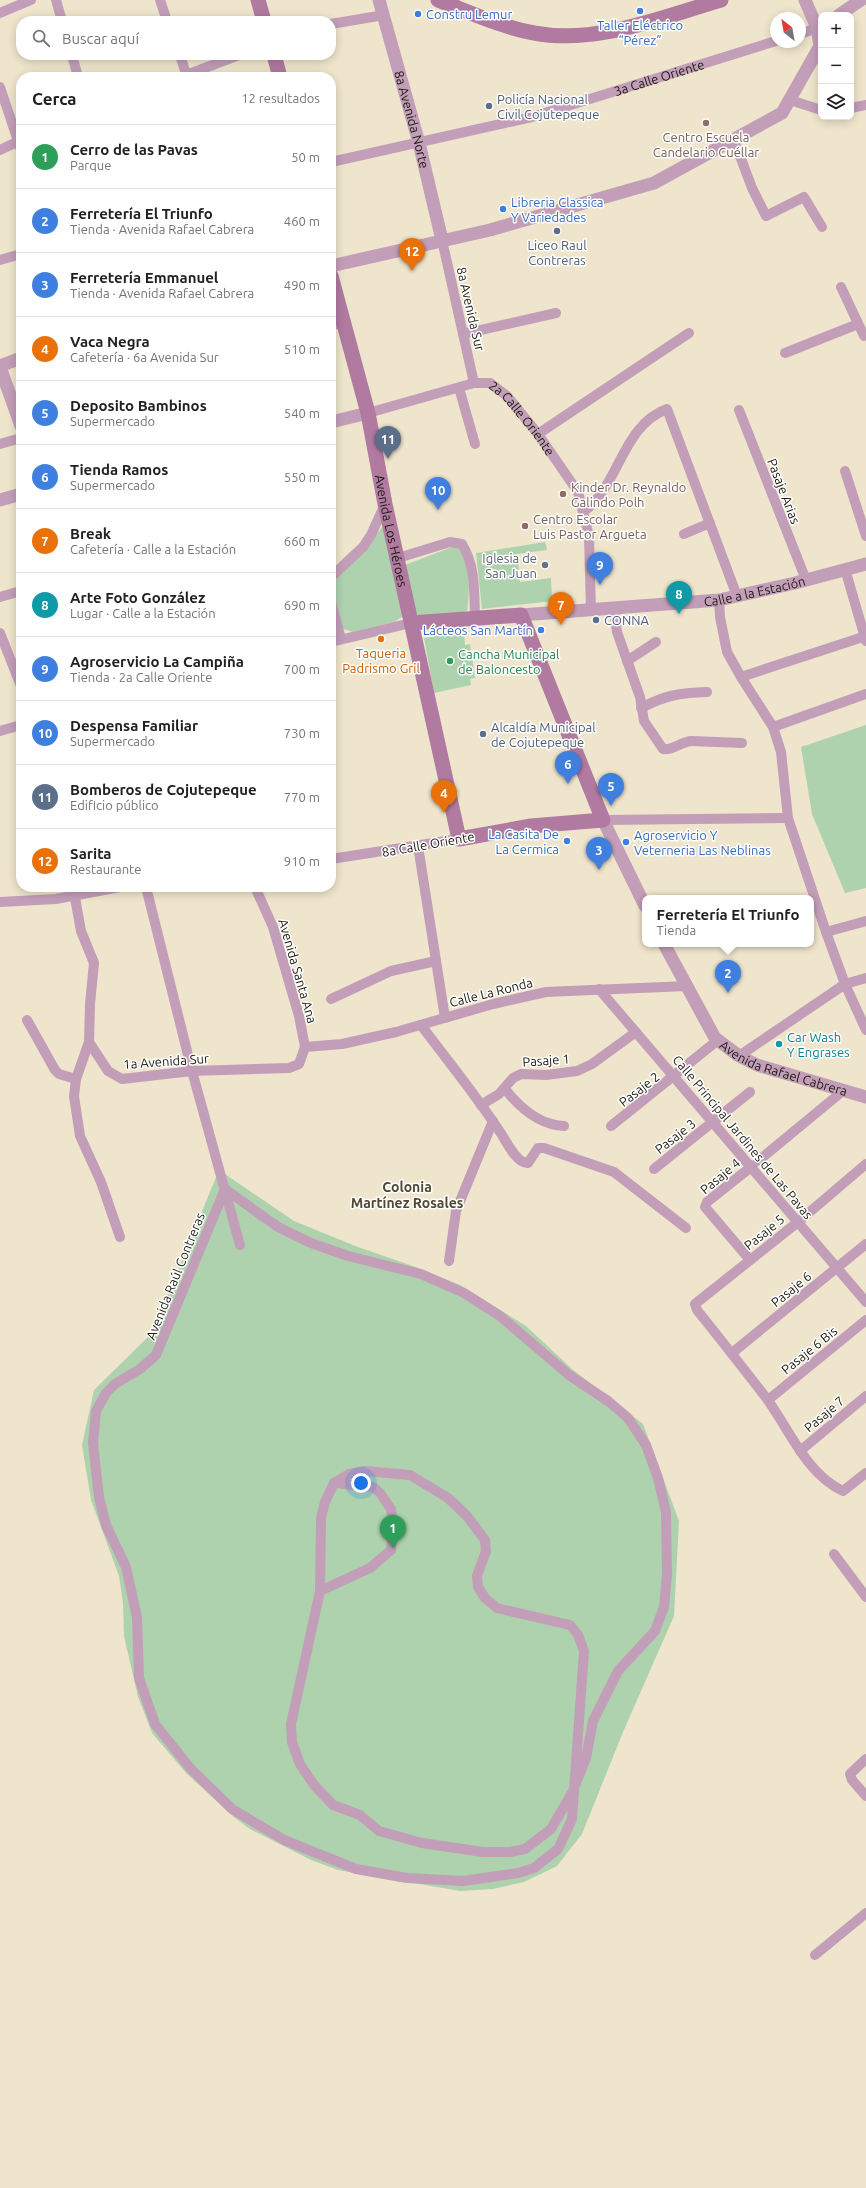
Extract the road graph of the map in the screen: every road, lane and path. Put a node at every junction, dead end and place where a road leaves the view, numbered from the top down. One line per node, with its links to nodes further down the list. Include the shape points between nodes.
1 (31, 0): 11 (street)
2 (56, 0): 13 (street)
3 (160, 0): 14 (street)
4 (258, 0): 15 (main road)
5 (379, 0): 12 (street, 8a Avenida Norte)
6 (438, 0): 7 (main road, via 526,32 573,36 602,32)
7 (721, 0)
8 (805, 0): 17 (street)
9 (861, 0): 10 (street)
10 (843, 12)
11 (0, 13)
12 (384, 15): 16 (street); 37 (street, 8a Avenida Norte)
13 (61, 16)
14 (165, 16)
15 (263, 16)
16 (336, 23)
17 (818, 25)
18 (818, 27): 19 (street)
19 (806, 32)
20 (770, 43): 37 (street, 3a Calle Oriente, via 532,118)
21 (819, 48): 31 (street)
22 (73, 60): 26 (street)
23 (181, 60): 27 (street)
24 (226, 60): 28 (street)
25 (275, 60): 29 (main road)
26 (77, 72)
27 (184, 72)
28 (195, 72)
29 (279, 72)
30 (0, 87): 35 (street)
31 (790, 100): 34 (street); 36 (street, via 782,113)
32 (866, 104): 33 (street)
33 (854, 107)
34 (818, 109)
35 (16, 133)
36 (734, 140): 41 (street, via 752,188 766,216 804,198); 42 (street, via 654,183 490,230)
37 (420, 143): 40 (street, 3a Calle Oriente); 42 (street, 8a Avenida Norte)
38 (16, 145): 39 (street)
39 (0, 150)
40 (336, 161)
41 (822, 228)
42 (442, 240): 45 (street); 51 (street, 8a Avenida Sur)
43 (16, 255): 44 (street)
44 (0, 260)
45 (336, 265)
46 (841, 287): 49 (street)
47 (556, 312): 51 (street)
48 (337, 324): 60 (main road, Avenida Los Héroes)
49 (858, 324): 52 (street); 53 (street)
50 (689, 333): 62 (street)
51 (463, 334): 56 (street, 8a Avenida Sur)
52 (865, 338)
53 (785, 353)
54 (16, 360): 55 (street)
55 (0, 366): 59 (street)
56 (474, 383): 57 (street, 2a Calle Oriente); 62 (street, 2a Calle Oriente, via 490,383 507,396)
57 (458, 388): 60 (street, 2a Calle Oriente); 65 (street)
58 (739, 410): 78 (street, Pasaje Arias)
59 (16, 412)
60 (368, 413): 61 (street, 2a Calle Oriente); 69 (main road, Avenida Los Héroes)
61 (336, 421)
62 (538, 434): 70 (street, 2a Calle Oriente, via 578,492)
63 (16, 439): 64 (street)
64 (0, 444)
65 (475, 444)
66 (846, 471): 73 (street)
67 (16, 495): 68 (street)
68 (0, 500)
69 (385, 504): 74 (main road, Avenida Los Héroes); 77 (street, via 363,547)
70 (583, 512): 71 (street, via 595,504 638,430 654,414 667,409); 84 (street, 2a Calle Oriente, via 589,536)
71 (710, 523): 72 (street); 81 (street)
72 (684, 534)
73 (866, 536)
74 (398, 558): 87 (street, via 450,542 462,544 470,557 474,577); 88 (main road, Avenida Los Héroes)
75 (866, 564): 76 (street, Calle a la Estación)
76 (845, 569): 78 (street, Calle a la Estación); 90 (street)
77 (336, 572)
78 (806, 580): 81 (street, Calle a la Estación)
79 (16, 592): 80 (street)
80 (0, 596)
81 (737, 596): 82 (street, Calle a la Estación)
82 (719, 600): 83 (street, Calle a la Estación); 96 (street, via 727,652)
83 (614, 608): 84 (street, Calle a la Estación); 94 (street, via 617,632)
84 (591, 611): 85 (street, Calle a la Estación, via 568,610)
85 (521, 615): 87 (main road); 105 (main road)
86 (336, 619): 91 (street)
87 (475, 619): 88 (main road)
88 (411, 623): 91 (street); 106 (main road, Avenida Los Héroes)
89 (0, 633): 95 (street)
90 (865, 638): 96 (street)
91 (342, 639): 92 (street)
92 (336, 641)
93 (656, 642): 94 (street)
94 (627, 661): 99 (street)
95 (16, 673)
96 (741, 677): 101 (street)
97 (707, 692): 99 (street, via 668,695)
98 (866, 694): 101 (street)
99 (641, 708): 103 (street, via 644,721 663,749 667,750 691,741)
100 (16, 726): 102 (street)
101 (773, 727): 104 (street, via 781,752)
102 (0, 731)
103 (742, 743)
104 (788, 818): 105 (street, 8a Calle Oriente); 113 (street)
105 (603, 820): 106 (main road, 8a Calle Oriente, via 531,826); 115 (street)
106 (459, 839): 107 (street, 8a Calle Oriente)
107 (418, 846): 108 (street, 8a Calle Oriente); 120 (street)
108 (336, 858)
109 (72, 892): 116 (street, via 56,899)
110 (74, 892): 132 (street, via 81,931 94,963)
111 (147, 892): 135 (street)
112 (256, 892): 133 (street, Avenida Santa Ana, via 273,926 299,1016)
113 (814, 895)
114 (814, 896): 118 (street)
115 (642, 900)
116 (0, 902)
117 (866, 921): 118 (street)
118 (826, 932): 122 (street)
119 (666, 947): 123 (street, Avenida Rafael Cabrera)
120 (436, 961): 125 (street, via 391,971); 126 (street)
121 (866, 978): 122 (street)
122 (845, 984): 129 (street); 134 (street)
123 (687, 986): 124 (street, Calle La Ronda, via 633,990); 131 (street, Avenida Rafael Cabrera)
124 (599, 989): 126 (street, Calle La Ronda, via 546,992); 130 (street, Calle Principal Jardines de Las Pavas)
125 (331, 999)
126 (445, 1018): 128 (street, Calle La Ronda)
127 (27, 1020): 137 (street, via 55,1070)
128 (421, 1025): 133 (street, Calle La Ronda, via 342,1044); 142 (street)
129 (866, 1030)
130 (636, 1032): 136 (street, Calle Principal Jardines de Las Pavas); 138 (street, Pasaje 1, via 592,1064 577,1071 546,1075 521,1074 513,1078)
131 (718, 1040): 134 (street, Avenida Rafael Cabrera); 136 (street, Pasaje 2)
132 (89, 1042): 135 (street, 1a Avenida Sur, via 108,1072 122,1079); 137 (street)
133 (305, 1047): 135 (street, 1a Avenida Sur, via 299,1064 289,1068)
134 (739, 1056): 139 (street, Avenida Rafael Cabrera, via 757,1064)
135 (192, 1071): 151 (street)
136 (675, 1077): 144 (street, Calle Principal Jardines de Las Pavas); 146 (street, Pasaje 2)
137 (76, 1079): 154 (street, via 74,1096 80,1136 101,1182)
138 (505, 1089): 142 (street, Pasaje 1); 145 (street, via 516,1104 532,1115 550,1126)
139 (844, 1090): 141 (street, Avenida Rafael Cabrera); 147 (street, Pasaje 4)
140 (750, 1092): 144 (street, Pasaje 3)
141 (866, 1097)
142 (481, 1105): 143 (street)
143 (493, 1121): 153 (street, via 523,1163 528,1163 538,1148 544,1148 614,1172); 158 (street, via 456,1211)
144 (713, 1122): 149 (street, Calle Principal Jardines de Las Pavas); 150 (street, Pasaje 3)
145 (564, 1126)
146 (612, 1126)
147 (763, 1157): 149 (street, Pasaje 4)
148 (866, 1164): 152 (street, Pasaje 5)
149 (751, 1167): 152 (street, Calle Principal Jardines de Las Pavas); 157 (street, Pasaje 4, via 707,1202 705,1207)
150 (654, 1169)
151 (225, 1189): 156 (street); 172 (street, Avenida Raúl Contreras, via 278,1228 311,1243 348,1256 421,1274 464,1293 500,1316 569,1376 608,1401 628,1418 646,1445 658,1478 666,1512 667,1574 664,1607 655,1631 618,1672 593,1721 586,1758); 172 (street, Avenida Raúl Contreras, via 156,1354 140,1369 114,1384 106,1392 96,1411 93,1443 99,1497 106,1525 126,1566 137,1617 139,1678 155,1724 190,1768 232,1809 284,1840 356,1869 406,1878 463,1881 518,1873 534,1868 558,1849 564,1839 572,1819)
152 (798, 1222): 157 (street, Pasaje 5); 159 (street, Calle Principal Jardines de Las Pavas)
153 (686, 1228)
154 (120, 1237)
155 (866, 1244): 159 (street, Pasaje 6)
156 (240, 1245)
157 (750, 1260): 162 (street, Pasaje 5, via 695,1304 697,1310)
158 (449, 1261)
159 (837, 1268): 160 (street, Calle Principal Jardines de Las Pavas); 162 (street, Pasaje 6)
160 (866, 1302)
161 (866, 1320): 164 (street, Pasaje 6 Bis)
162 (732, 1353): 164 (street)
163 (866, 1396): 165 (street, Pasaje 7)
164 (768, 1400): 165 (street)
165 (800, 1451): 166 (street, via 832,1487 843,1492)
166 (866, 1473)
167 (334, 1483): 169 (street, Avenida Raúl Contreras, via 321,1518); 169 (street, via 373,1487 380,1493 391,1509 391,1550 370,1568); 172 (street, Avenida Raúl Contreras, via 349,1474 365,1471 410,1474 448,1498 467,1516 485,1540 486,1551 477,1576 478,1587 485,1598 497,1608 570,1625 578,1635 584,1651)
168 (834, 1554): 170 (street)
169 (320, 1591): 172 (street, Avenida Raúl Contreras, via 291,1724 292,1742 314,1785 333,1806 360,1815 379,1831 422,1843 483,1852 510,1852 525,1849 551,1829)
170 (866, 1597)
171 (866, 1760): 173 (street, via 850,1774)
172 (573, 1791)
173 (866, 1796)
174 (866, 1913): 175 (street)
175 (815, 1955)

